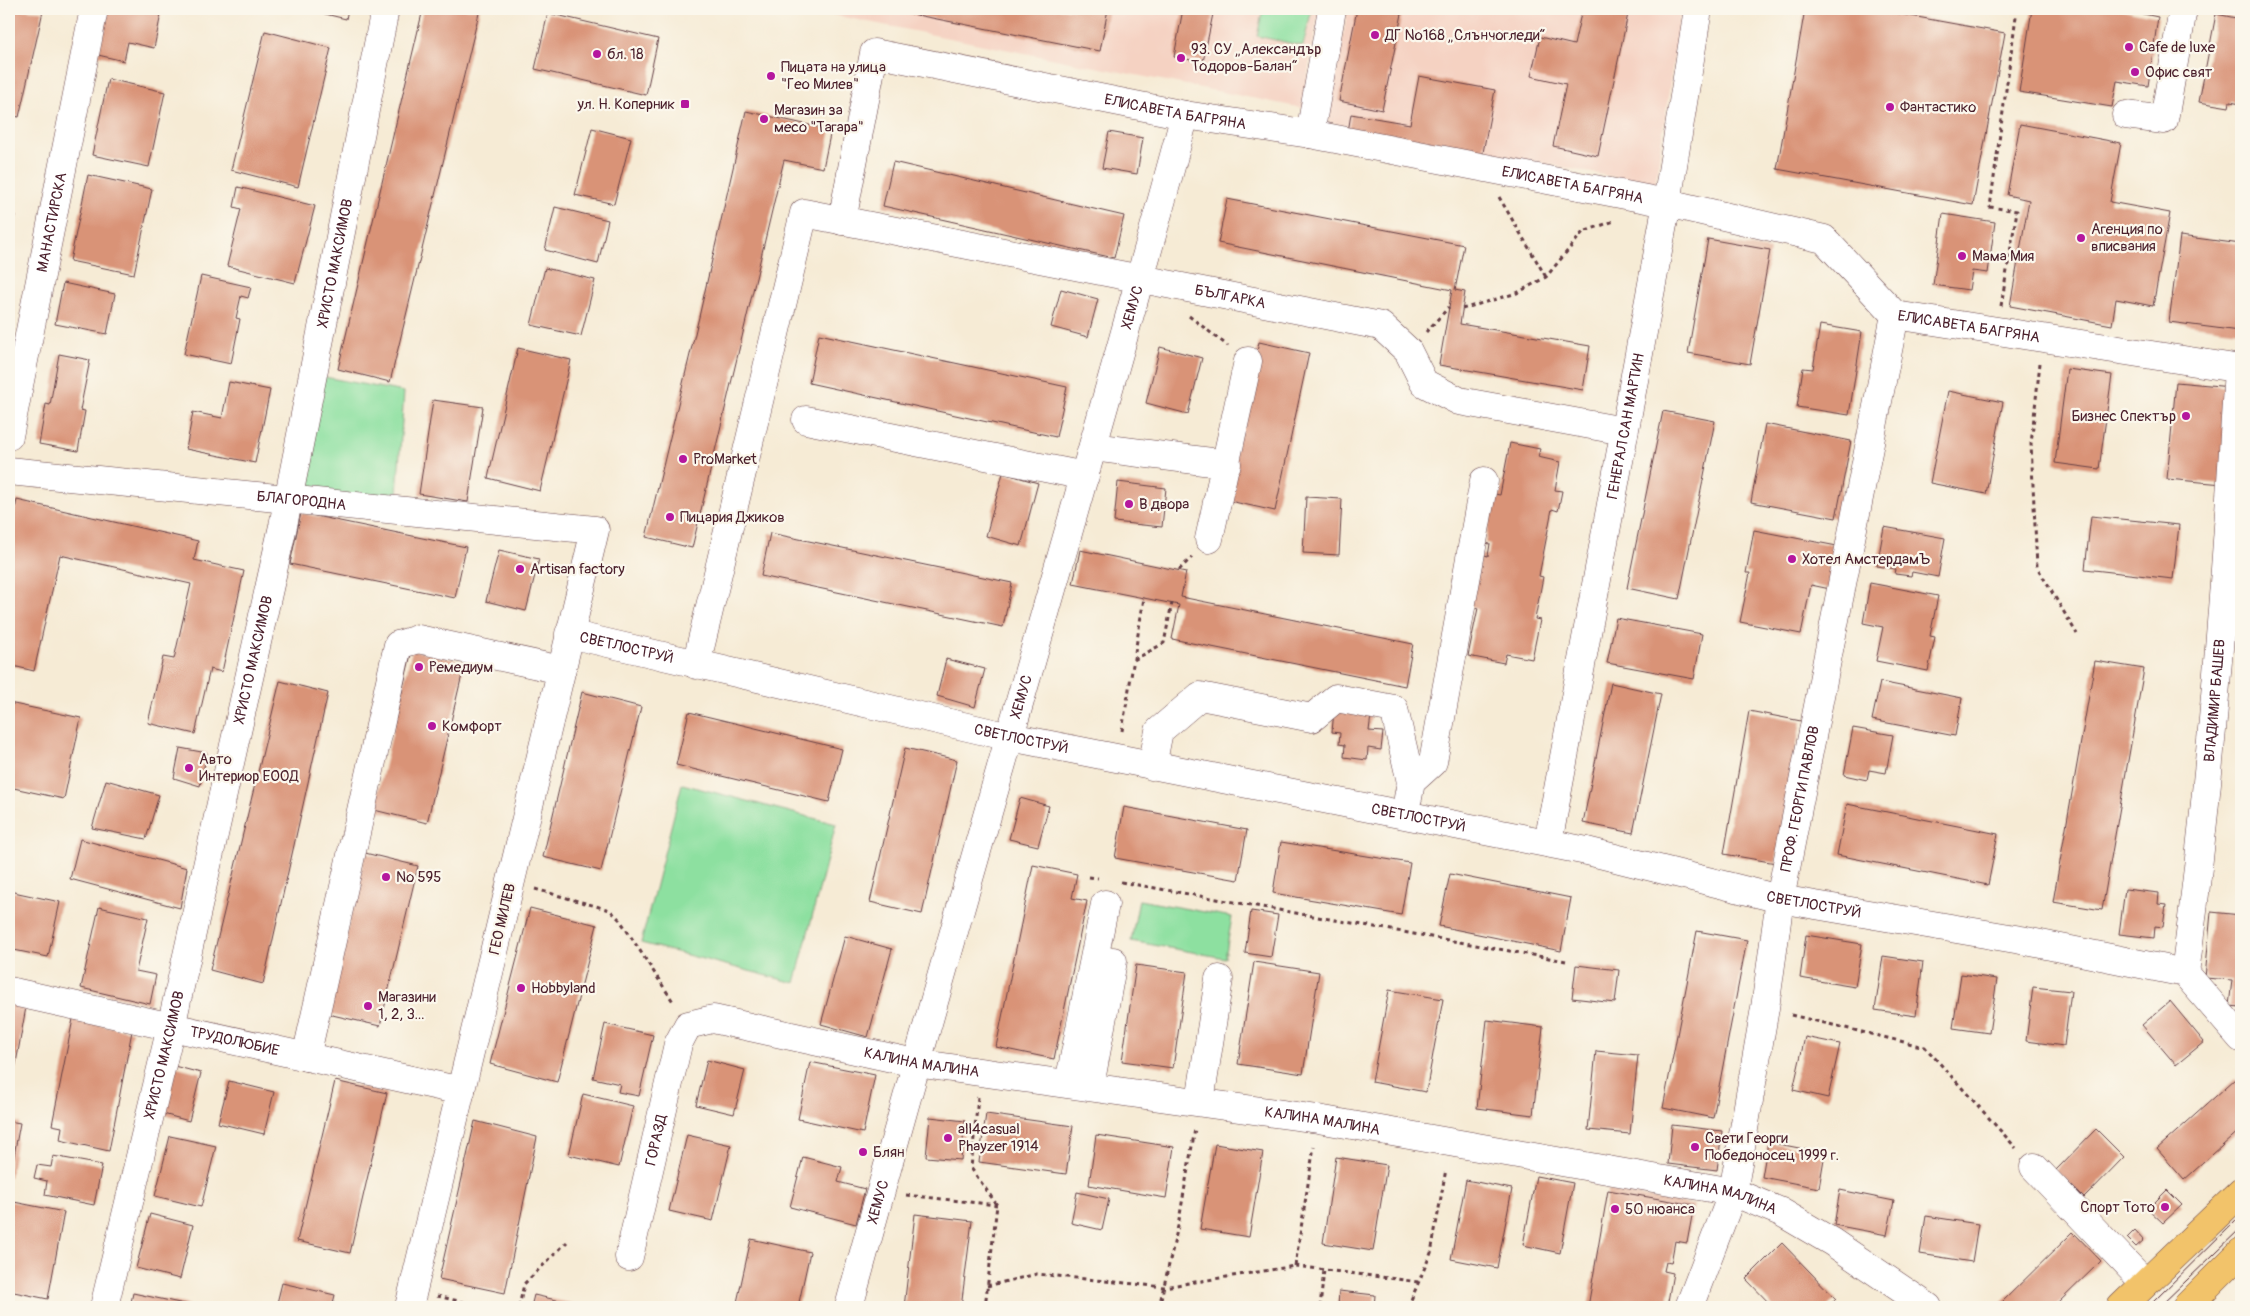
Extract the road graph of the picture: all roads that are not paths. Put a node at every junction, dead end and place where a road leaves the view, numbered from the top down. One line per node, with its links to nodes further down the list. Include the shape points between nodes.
1 (94, 9): 17 (street, МАНАСТИРСКА)
2 (385, 9): 23 (street, ХРИСТО МАКСИМОВ)
3 (1332, 9): 8 (street)
4 (1698, 9): 9 (street, ГЕНЕРАЛ САН МАРТИН)
5 (2183, 9): 6 (street, via 2164,120)
6 (2126, 114)
7 (1185, 115): 8 (street, ЕЛИСАВЕТА БАГРЯНА); 10 (street, ЕЛИСАВЕТА БАГРЯНА, via 874,53); 11 (street, ХЕМУС)
8 (1310, 134): 9 (street, ЕЛИСАВЕТА БАГРЯНА)
9 (1667, 203): 12 (street, ЕЛИСАВЕТА БАГРЯНА, via 1824,239); 16 (street, ГЕНЕРАЛ САН МАРТИН)
10 (842, 221): 11 (street, БЪЛГАРКА); 27 (street, БЪЛГАРКА, via 804,213)
11 (1140, 280): 16 (street, БЪЛГАРКА, via 1381,326 1408,351 1424,383 1459,401); 18 (street, ХЕМУС)
12 (1895, 314): 14 (street, ЕЛИСАВЕТА БАГРЯНА); 35 (street, ПРОФ. ГЕОРГИ ПАВЛОВ)
13 (1248, 361): 19 (street)
14 (2240, 369): 37 (street, ВЛАДИМИР БАШЕВ, via 2220,658)
15 (806, 420): 21 (street)
16 (1624, 431): 33 (street, ГЕНЕРАЛ САН МАРТИН)
17 (9, 436)
18 (1093, 447): 19 (street); 21 (street, ХЕМУС)
19 (1227, 464): 25 (street)
20 (9, 471): 23 (street, БЛАГОРОДНА)
21 (1085, 476): 29 (street, ХЕМУС)
22 (1484, 481): 31 (street, via 1433,762)
23 (288, 499): 24 (street, БЛАГОРОДНА); 41 (street, ХРИСТО МАКСИМОВ)
24 (595, 530): 26 (street, ГЕО МИЛЕВ)
25 (1209, 539)
26 (569, 634): 27 (street, СВЕТЛОСТРУЙ); 28 (street, ГЕО МИЛЕВ)
27 (696, 665): 29 (street, СВЕТЛОСТРУЙ)
28 (561, 670): 43 (street, via 418,639 398,645); 46 (street, ГЕО МИЛЕВ)
29 (1010, 738): 30 (street, СВЕТЛОСТРУЙ); 44 (street, ХЕМУС)
30 (1152, 766): 31 (street, via 1159,731 1200,696 1312,718 1336,698 1394,709); 32 (street, СВЕТЛОСТРУЙ)
31 (1411, 782): 32 (street)
32 (1406, 814): 33 (street, СВЕТЛОСТРУЙ)
33 (1548, 843): 35 (street, СВЕТЛОСТРУЙ)
34 (1110, 889): 45 (street)
35 (1780, 899): 37 (street, СВЕТЛОСТРУЙ, via 2021,940); 49 (street, ПРОФ. ГЕОРГИ ПАВЛОВ)
36 (1117, 937): 45 (street)
37 (2186, 973): 42 (street)
38 (1219, 979): 47 (street)
39 (9, 991): 41 (street, ТРУДОЛЮБИЕ)
40 (688, 1025): 44 (street, КАЛИНА МАЛИНА, via 713,1019); 52 (street, ГОРАЗД, via 678,1044)
41 (172, 1027): 43 (street, ТРУДОЛЮБИЕ); 55 (street, ХРИСТО МАКСИМОВ)
42 (2241, 1038)
43 (306, 1057): 46 (street, ТРУДОЛЮБИЕ)
44 (915, 1063): 45 (street, КАЛИНА МАЛИНА); 56 (street, ХЕМУС)
45 (1080, 1085): 47 (street, КАЛИНА МАЛИНА)
46 (461, 1091): 54 (street, ГЕО МИЛЕВ)
47 (1200, 1101): 49 (street, КАЛИНА МАЛИНА)
48 (2034, 1167): 53 (street)
49 (1733, 1192): 57 (street, ПРОФ. ГЕОРГИ ПАВЛОВ); 58 (street, КАЛИНА МАЛИНА, via 1781,1212 1832,1242)
50 (2241, 1192): 53 (main road)
51 (2241, 1252): 60 (main road)
52 (628, 1257)
53 (2145, 1283): 59 (main road)
54 (419, 1301)
55 (104, 1307)
56 (849, 1307)
57 (1689, 1307)
58 (1928, 1307)
59 (2122, 1307)
60 (2186, 1307)

